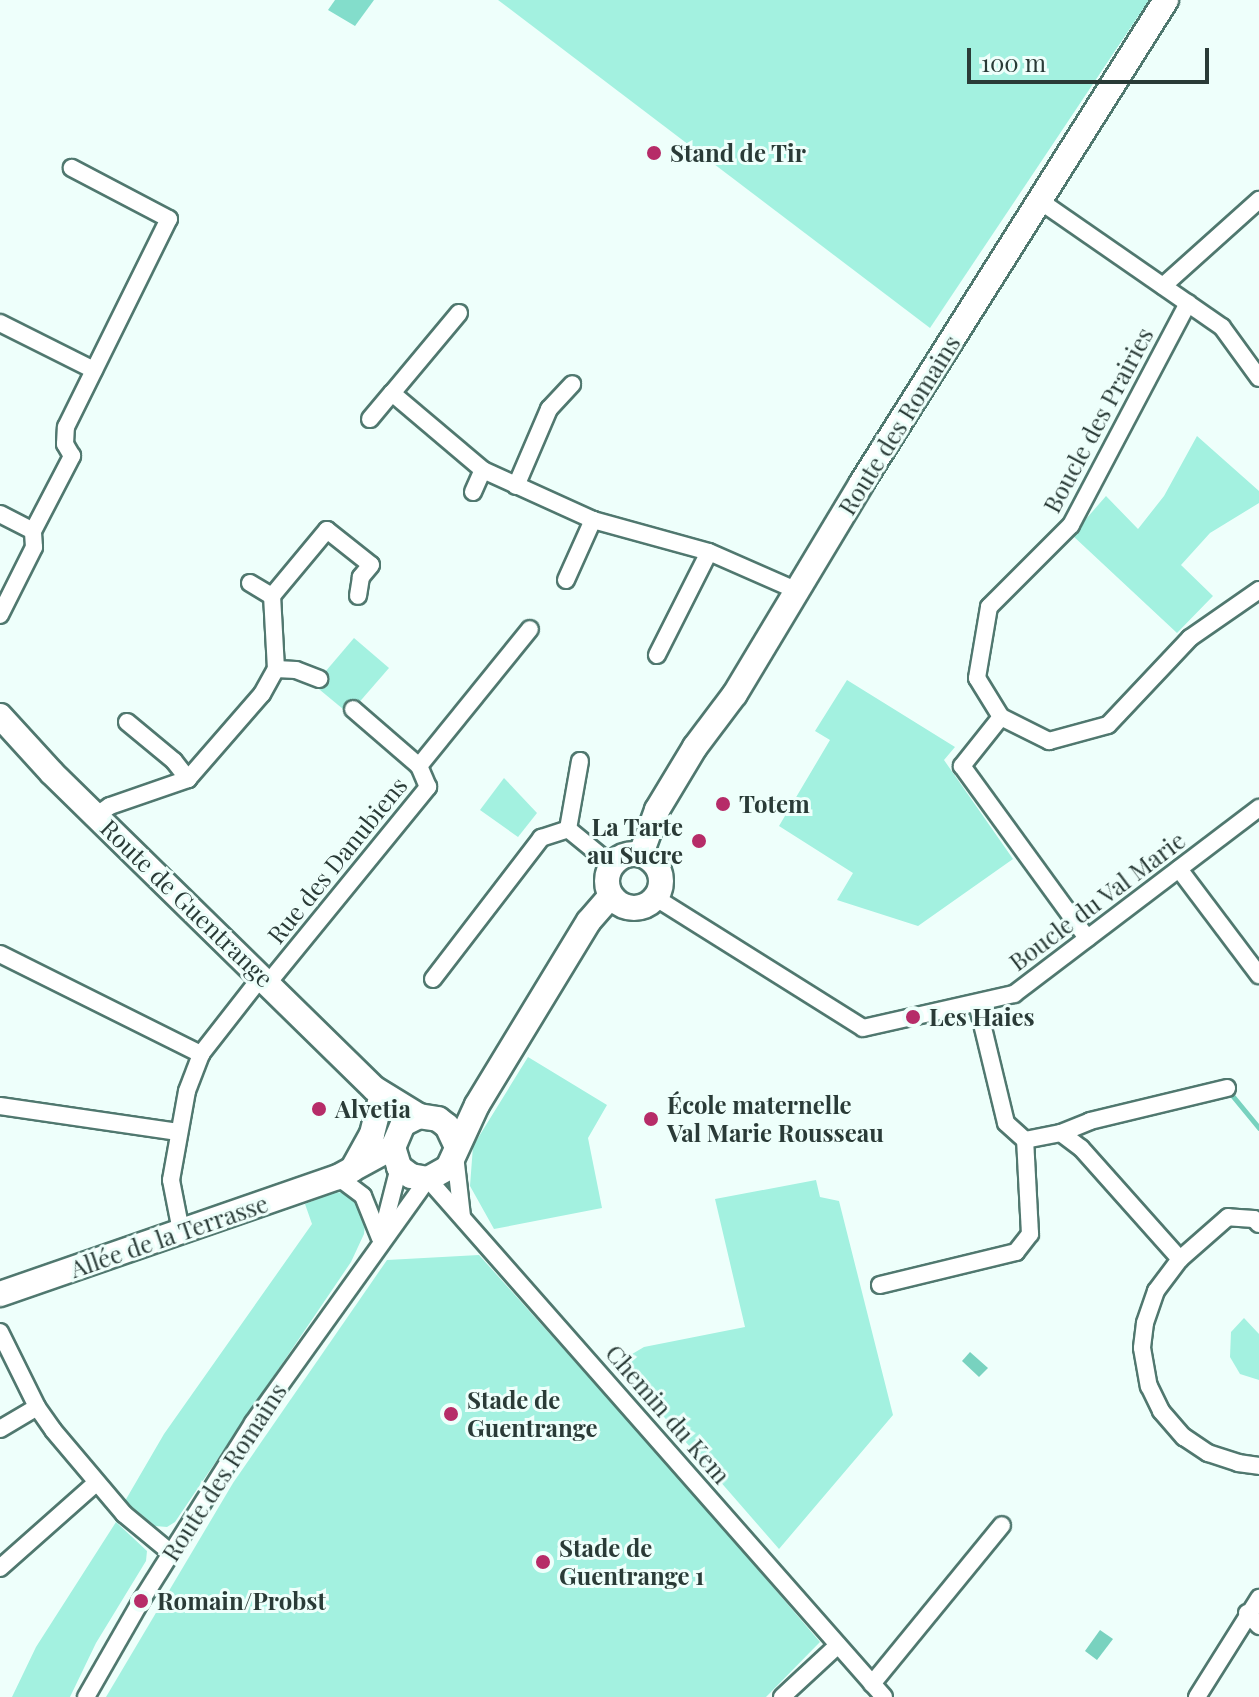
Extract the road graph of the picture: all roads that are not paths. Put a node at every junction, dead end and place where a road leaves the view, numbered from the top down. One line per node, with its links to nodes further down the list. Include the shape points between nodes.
1 (1166, 0): 4 (street, Route des Romains)
2 (72, 168): 9 (street, via 169,219)
3 (1259, 200): 5 (street)
4 (1040, 201): 5 (street); 24 (street, Route des Romains)
5 (1163, 286): 6 (street)
6 (1188, 303): 10 (street, via 1222,327); 33 (street, Boucle des Prairies, via 1071,525 989,607 977,678)
7 (459, 313): 12 (street)
8 (0, 323): 9 (street)
9 (94, 370): 19 (street, via 66,427 65,444 72,456)
10 (1259, 378)
11 (572, 384): 15 (street, via 549,409)
12 (392, 393): 13 (street); 14 (street)
13 (370, 419)
14 (483, 470): 15 (street); 16 (street)
15 (516, 486): 18 (street)
16 (473, 492)
17 (0, 514): 19 (street)
18 (593, 520): 20 (street); 21 (street)
19 (33, 531): 27 (street, via 34,547)
20 (709, 552): 24 (street); 29 (street)
21 (566, 580)
22 (250, 583): 25 (street)
23 (1259, 590): 33 (street, via 1190,638 1108,725 1049,741)
24 (798, 591): 42 (street, Route des Romains, via 657,810)
25 (272, 596): 26 (street, via 325,523 371,565 361,577); 30 (street)
26 (358, 596)
27 (0, 615)
28 (530, 629): 37 (street, Rue des Danubiens)
29 (657, 655)
30 (276, 669): 31 (street); 38 (street, via 262,694)
31 (319, 679)
32 (353, 709): 37 (street, Rue des Danubiens)
33 (1001, 717): 47 (street, via 962,766)
34 (127, 722): 38 (street)
35 (4, 729): 40 (street, Route de Guentrange)
36 (580, 761): 41 (street)
37 (419, 766): 50 (street, Rue des Danubiens, via 428,787)
38 (188, 779): 40 (street, via 110,806)
39 (1259, 808): 44 (street, Boucle du Val Marie)
40 (96, 816): 50 (street, Route de Guentrange)
41 (568, 829): 43 (street); 51 (street, via 541,838)
42 (641, 854): 43 (street, via 625,855); 46 (street, via 660,872)
43 (612, 865): 45 (street, via 607,880)
44 (1179, 869): 47 (street, Boucle du Val Marie); 49 (street)
45 (611, 896): 46 (street, via 633,909); 56 (street, Route des Romains, via 589,921)
46 (656, 898): 52 (street, Boucle du Val Marie, via 863,1028)
47 (1087, 938): 52 (street, Boucle du Val Marie, via 1014,994)
48 (0, 954): 53 (street)
49 (1259, 975)
50 (266, 979): 53 (street); 55 (street, Route de Guentrange)
51 (433, 979)
52 (977, 1003): 61 (street, via 1006,1123)
53 (201, 1054): 59 (street)
54 (1227, 1088): 60 (street)
55 (378, 1095): 58 (street, Route de Guentrange); 63 (street, Route de Guentrange); 64 (street, via 372,1134)
56 (477, 1105): 58 (street); 62 (street, Route des Romains)
57 (0, 1106): 59 (street)
58 (428, 1118): 62 (street, via 453,1134); 63 (street, via 403,1124)
59 (178, 1132): 68 (street, via 171,1180)
60 (1061, 1133): 61 (street); 70 (street, via 1081,1148)
61 (1025, 1140): 71 (street, via 1030,1234 1016,1252)
62 (456, 1150): 65 (street, Route des Romains, via 448,1168); 66 (street)
63 (395, 1151): 64 (street, Allée de la Terrasse); 65 (street, via 411,1176); 69 (street, Route des Romains, via 390,1212)
64 (345, 1174): 68 (street, Allée de la Terrasse); 69 (street, via 363,1196)
65 (428, 1179): 66 (street, Chemin du Kem); 69 (street, Route des Romains, via 390,1237)
66 (462, 1216): 84 (street, Chemin du Kem)
67 (1259, 1224): 70 (street, via 1228,1217)
68 (181, 1231): 72 (street, Allée de la Terrasse)
69 (376, 1246): 79 (street, Route des Romains)
70 (1180, 1259): 76 (street, via 1156,1291 1145,1323 1142,1348 1149,1386 1161,1411 1184,1437 1208,1453)
71 (880, 1285)
72 (0, 1294)
73 (0, 1332): 74 (street)
74 (37, 1407): 75 (street); 77 (street)
75 (0, 1429)
76 (1259, 1466)
77 (95, 1484): 79 (street); 80 (street)
78 (1002, 1525): 85 (street)
79 (171, 1553): 86 (street, Route des Romains)
80 (0, 1568)
81 (1259, 1598): 82 (street)
82 (1247, 1613): 83 (street); 89 (street)
83 (1259, 1626)
84 (838, 1645): 85 (street, Chemin du Kem); 87 (street)
85 (872, 1684): 88 (street, Chemin du Kem)
86 (86, 1697)
87 (782, 1697)
88 (884, 1697)
89 (1197, 1697)

